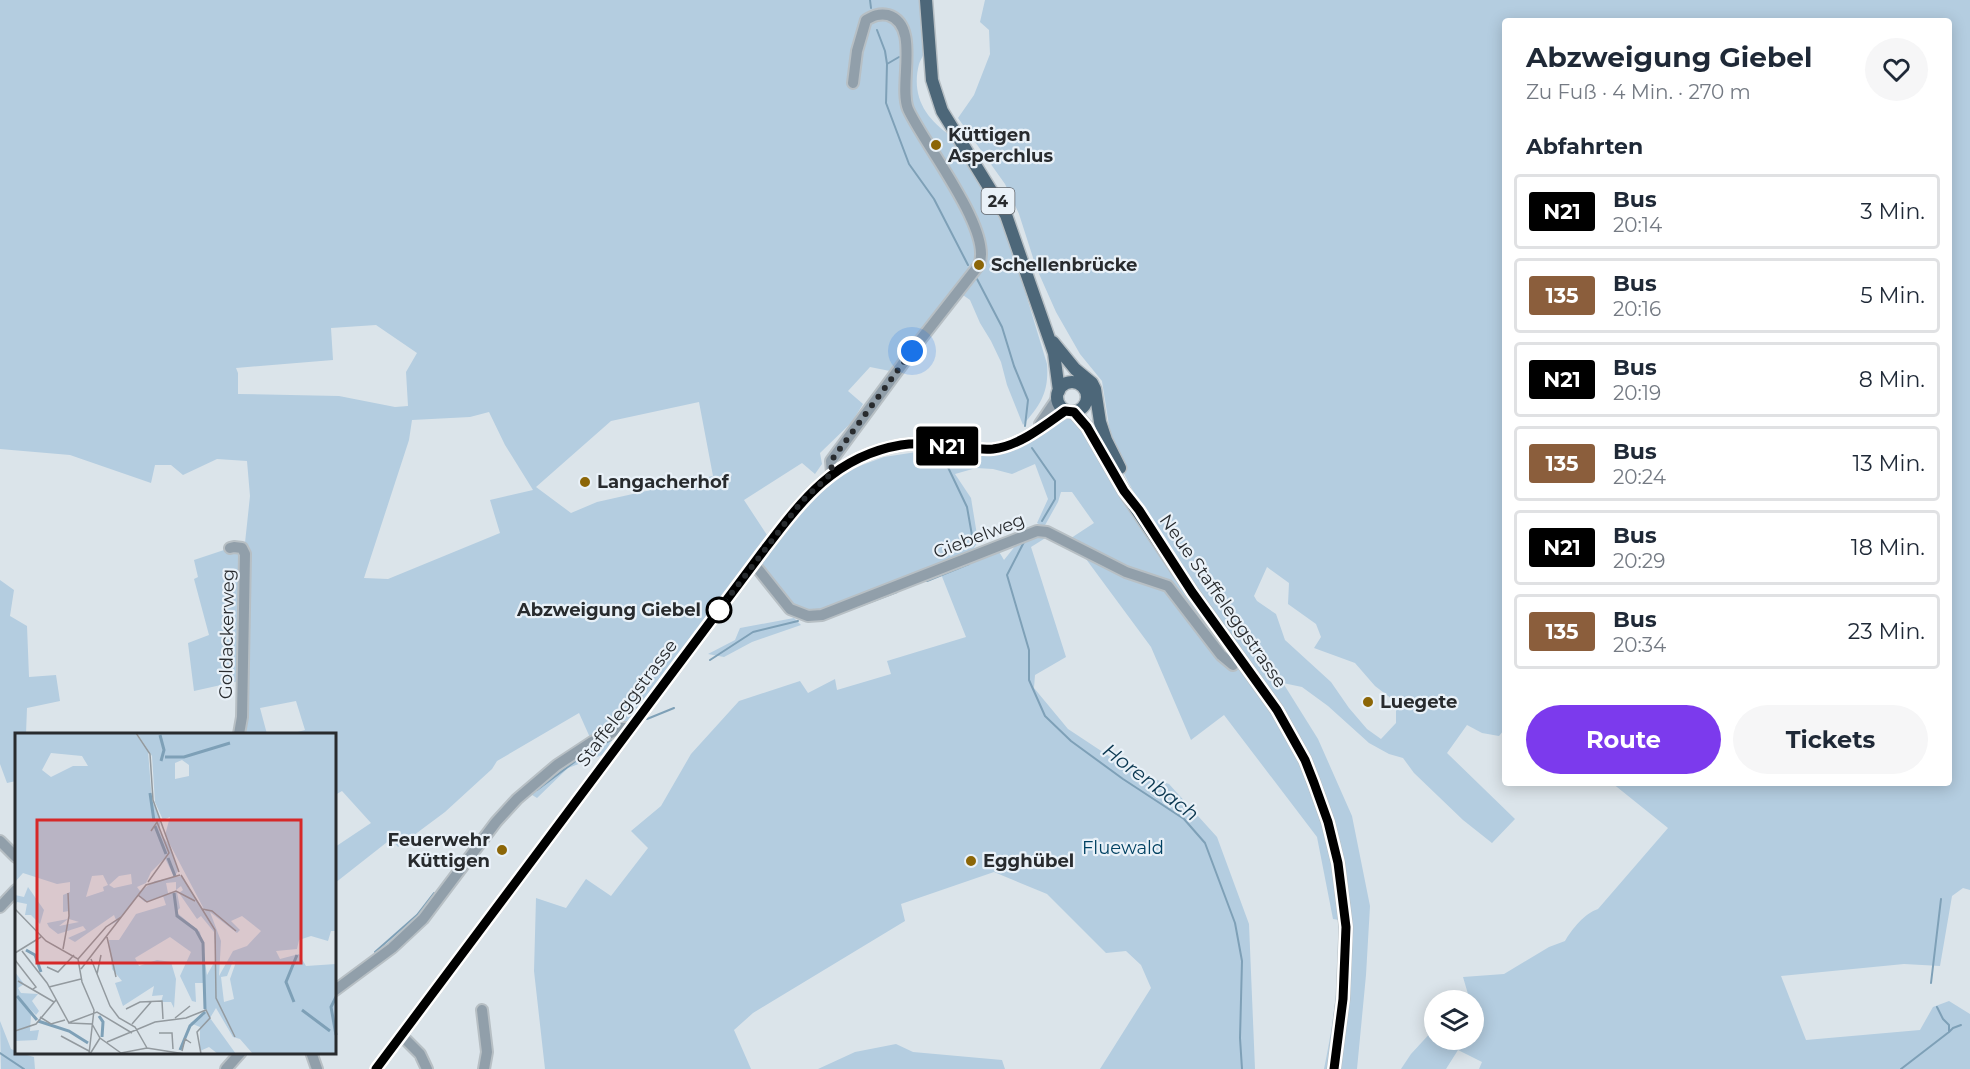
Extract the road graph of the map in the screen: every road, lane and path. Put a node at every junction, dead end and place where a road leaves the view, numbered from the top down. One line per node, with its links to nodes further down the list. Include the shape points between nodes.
1 (926, 0): 3 (main road, 24, via 932,80 942,111 1006,215)
2 (853, 82): 11 (street, via 856,51 866,20 883,14 893,17 903,30 905,43 905,101 959,193 981,245 982,258 831,461)
3 (1048, 336): 4 (main road, 24); 10 (main road, 24, via 1092,383)
4 (1054, 353): 5 (main road, 24); 6 (main road, 24)
5 (1077, 383): 6 (main road, via 1066,383); 7 (main road, via 1087,393)
6 (1058, 395): 8 (main road, via 1059,404); 9 (street, Staffeleggstrasse)
7 (1087, 402): 8 (main road, via 1081,410); 10 (main road, 24, via 1098,433)
8 (1069, 412): 9 (street, Staffeleggstrasse); 12 (main road, Neue Staffeleggstrasse / 24, via 1087,427)
9 (1030, 434): 11 (street, Staffeleggstrasse, via 1014,444 996,448 901,445 851,462)
10 (1106, 440): 12 (main road, 24)
11 (832, 473): 14 (street, Staffeleggstrasse, via 802,501)
12 (1139, 510): 32 (main road, Neue Staffeleggstrasse / 24, via 1277,710 1305,760 1328,822 1346,927 1343,999)
13 (230, 548): 17 (street, Goldackerweg, via 242,548 246,554)
14 (754, 564): 15 (street, Giebelweg, via 790,609 808,616 822,615 1037,531 1047,532 1126,572 1168,586 1221,656); 16 (street, Staffeleggstrasse)
15 (1233, 665)
16 (630, 728): 22 (street, via 621,728 592,742 517,799 423,920); 24 (street, Staffeleggstrasse)
17 (239, 733)
18 (0, 841): 19 (street)
19 (15, 856)
20 (15, 891): 21 (street)
21 (0, 907)
22 (336, 990)
23 (482, 1010): 31 (street, via 487,1047)
24 (402, 1036): 29 (street, Staffeleggstrasse); 30 (street, via 420,1054)
25 (240, 1054): 27 (street)
26 (311, 1054): 28 (street)
27 (226, 1069)
28 (317, 1069)
29 (376, 1069)
30 (427, 1069)
31 (484, 1069)
32 (1334, 1069)

